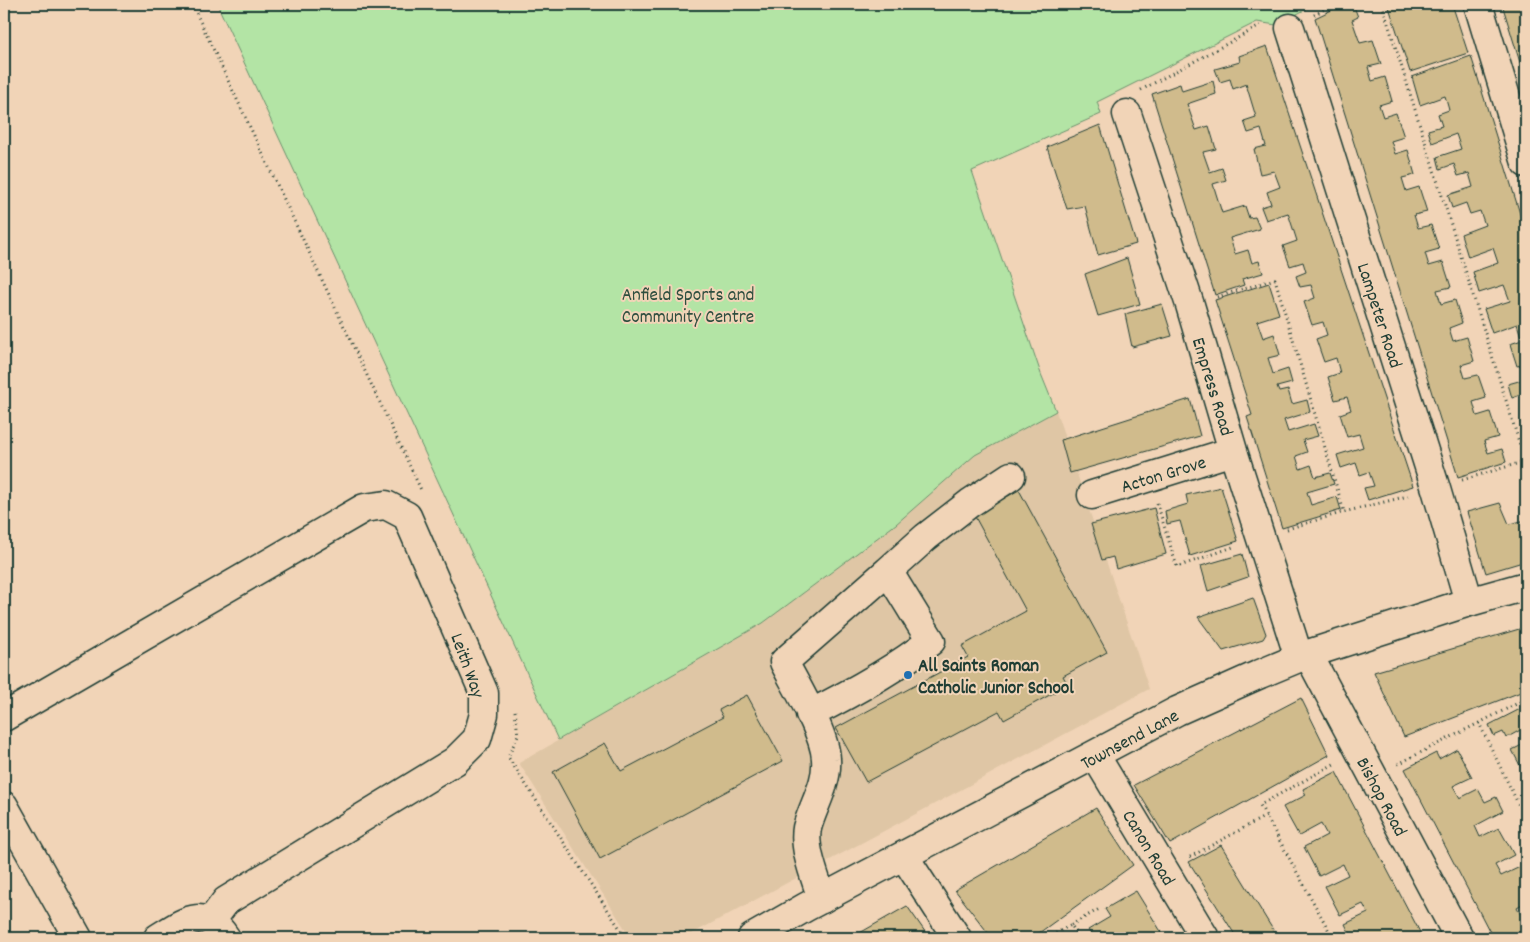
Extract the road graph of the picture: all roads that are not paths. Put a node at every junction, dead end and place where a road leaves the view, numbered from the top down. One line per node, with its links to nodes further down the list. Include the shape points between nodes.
1 (1478, 4): 4 (street)
2 (1290, 28): 10 (street, Lampeter Road)
3 (1127, 114): 5 (street, Empress Road, via 1190,305)
4 (1526, 163)
5 (1233, 451): 7 (street, Acton Grove); 11 (street, Empress Road)
6 (1011, 476): 8 (street, via 926,536)
7 (1092, 495)
8 (888, 571): 12 (street, via 784,662); 12 (street, via 931,642 879,677)
9 (1526, 586): 10 (street, Townsend Lane)
10 (1469, 602): 11 (street, Townsend Lane)
11 (1304, 656): 14 (street, Townsend Lane, via 1177,712); 24 (street, Bishop Road)
12 (810, 714): 17 (street, via 822,738 826,757 826,773 807,830 807,849)
13 (4, 717): 18 (street, Leith Way, via 364,508 386,505 407,516 484,693 484,714 477,739 455,761 226,901)
14 (1095, 755): 16 (street, Townsend Lane); 23 (street, Canon Road)
15 (4, 806): 19 (street)
16 (904, 856): 17 (street, Townsend Lane); 22 (street)
17 (822, 899): 21 (street, Townsend Lane)
18 (218, 930): 20 (street, via 199,919 185,921)
19 (78, 938)
20 (158, 938)
21 (752, 938)
22 (957, 938)
23 (1205, 938)
24 (1459, 938)

